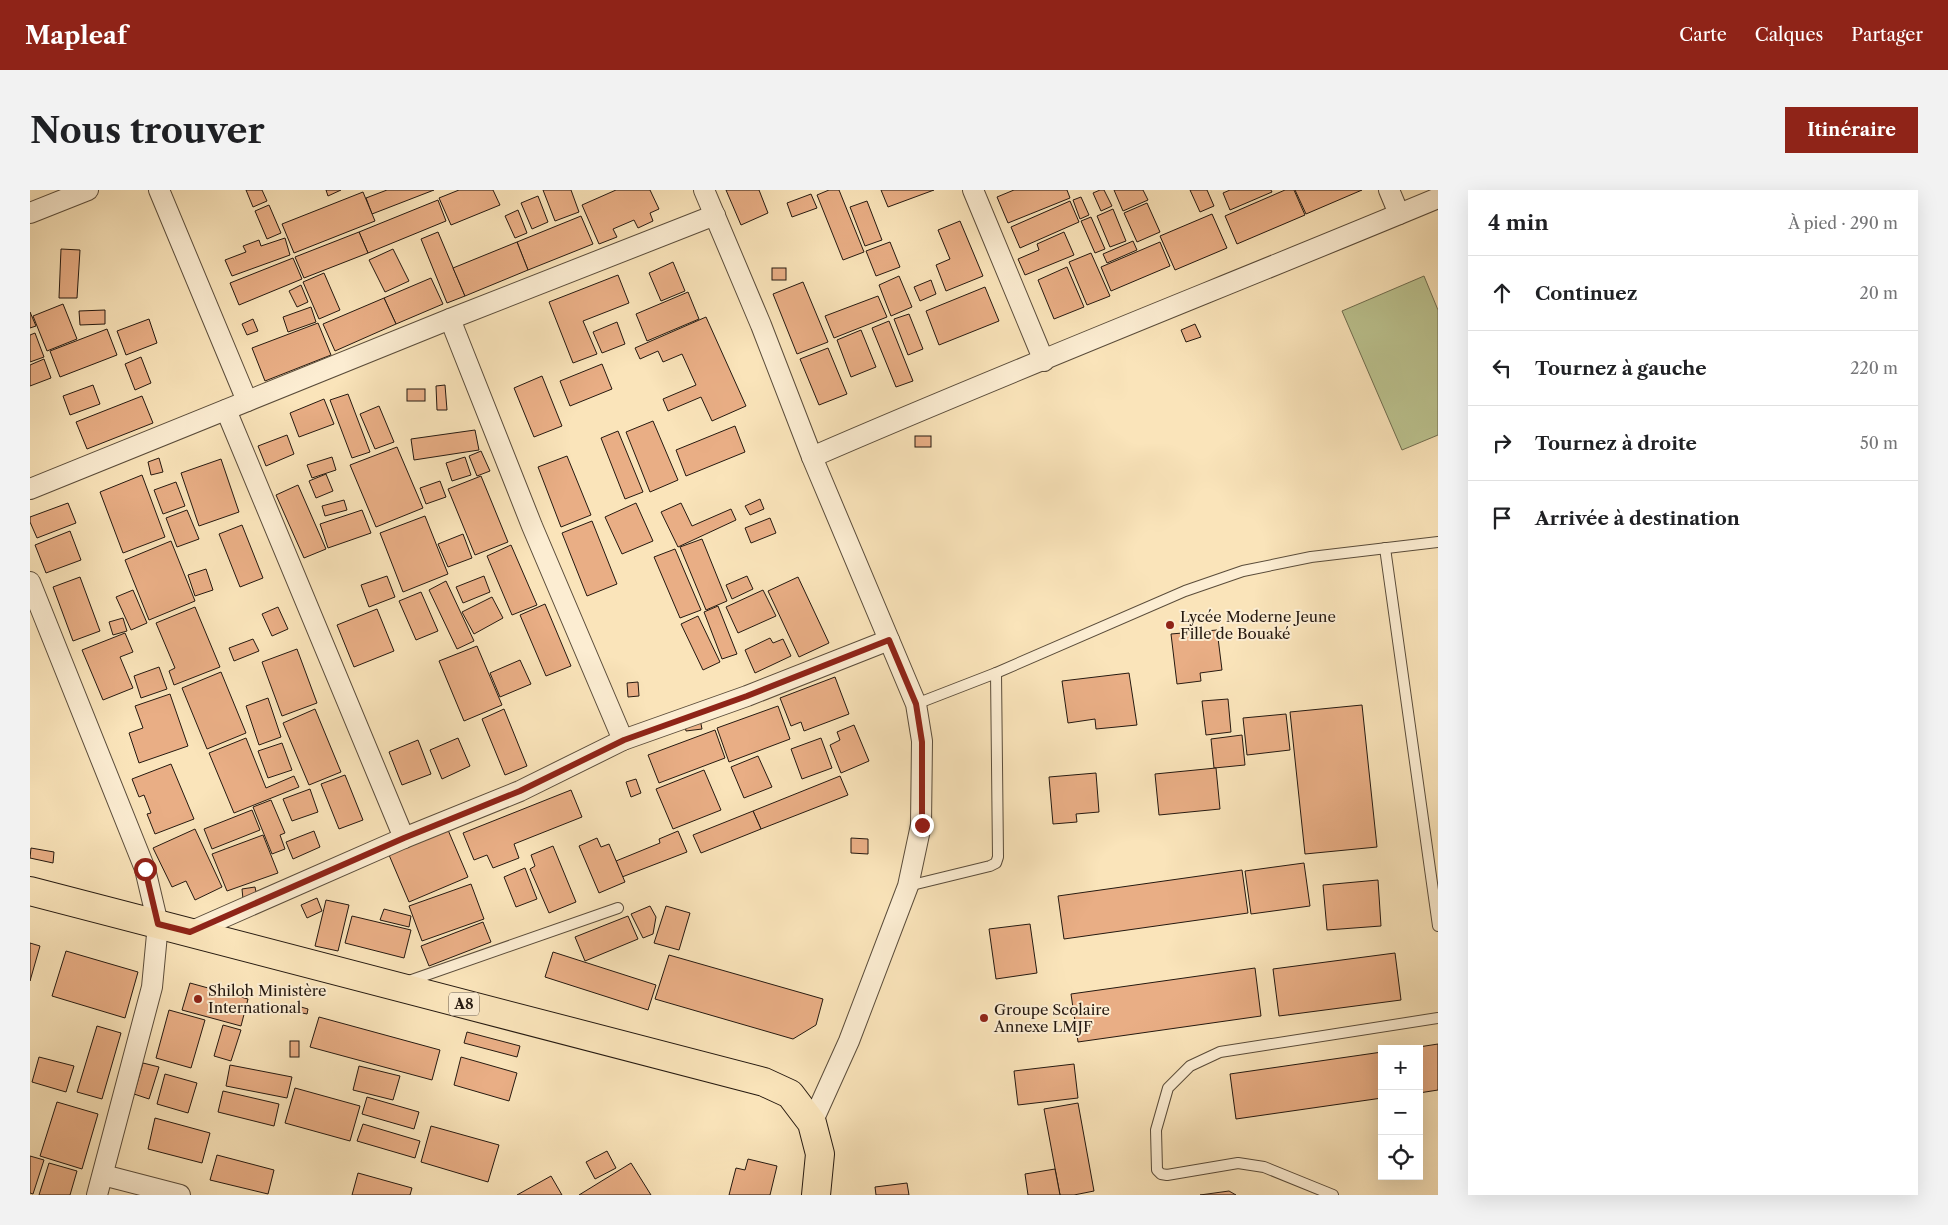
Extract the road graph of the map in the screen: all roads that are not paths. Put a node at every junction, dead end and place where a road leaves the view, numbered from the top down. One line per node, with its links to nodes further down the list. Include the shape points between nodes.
1 (88, 190): 7 (street)
2 (159, 190): 12 (street)
3 (704, 190): 9 (street)
4 (973, 190): 11 (street)
5 (1389, 190): 8 (street)
6 (1438, 198): 8 (street)
7 (30, 213)
8 (1399, 214): 11 (street)
9 (715, 215): 10 (street); 14 (street)
10 (450, 319): 12 (street); 22 (street, via 532,526)
11 (1044, 361): 14 (street)
12 (247, 401): 13 (street)
13 (226, 410): 15 (street); 23 (street)
14 (812, 457): 19 (street)
15 (30, 489)
16 (1438, 542): 17 (lane)
17 (1385, 548): 20 (lane, via 1311,557 1243,571 1185,591); 28 (lane)
18 (30, 582): 27 (street, via 145,869)
19 (889, 640): 21 (street); 22 (street)
20 (996, 673): 21 (lane); 24 (lane, via 996,863)
21 (916, 704): 24 (street, via 922,742 922,825)
22 (624, 740): 23 (street, via 520,791)
23 (404, 838): 29 (street)
24 (908, 886): 32 (street, via 849,1040)
25 (30, 891): 27 (main road, A8)
26 (618, 908): 30 (lane)
27 (158, 924): 29 (main road, A8); 33 (street, via 152,987)
28 (1438, 926)
29 (190, 932): 30 (main road, A8)
30 (395, 986): 32 (main road, A8, via 764,1082 790,1094)
31 (1438, 1018): 37 (lane, via 1220,1052 1190,1066 1168,1088 1156,1130 1157,1170 1161,1174 1238,1163 1273,1170)
32 (812, 1122): 36 (main road, A8, via 820,1154)
33 (103, 1175): 34 (street); 35 (street)
34 (97, 1195)
35 (180, 1195)
36 (816, 1195)
37 (1333, 1195)

